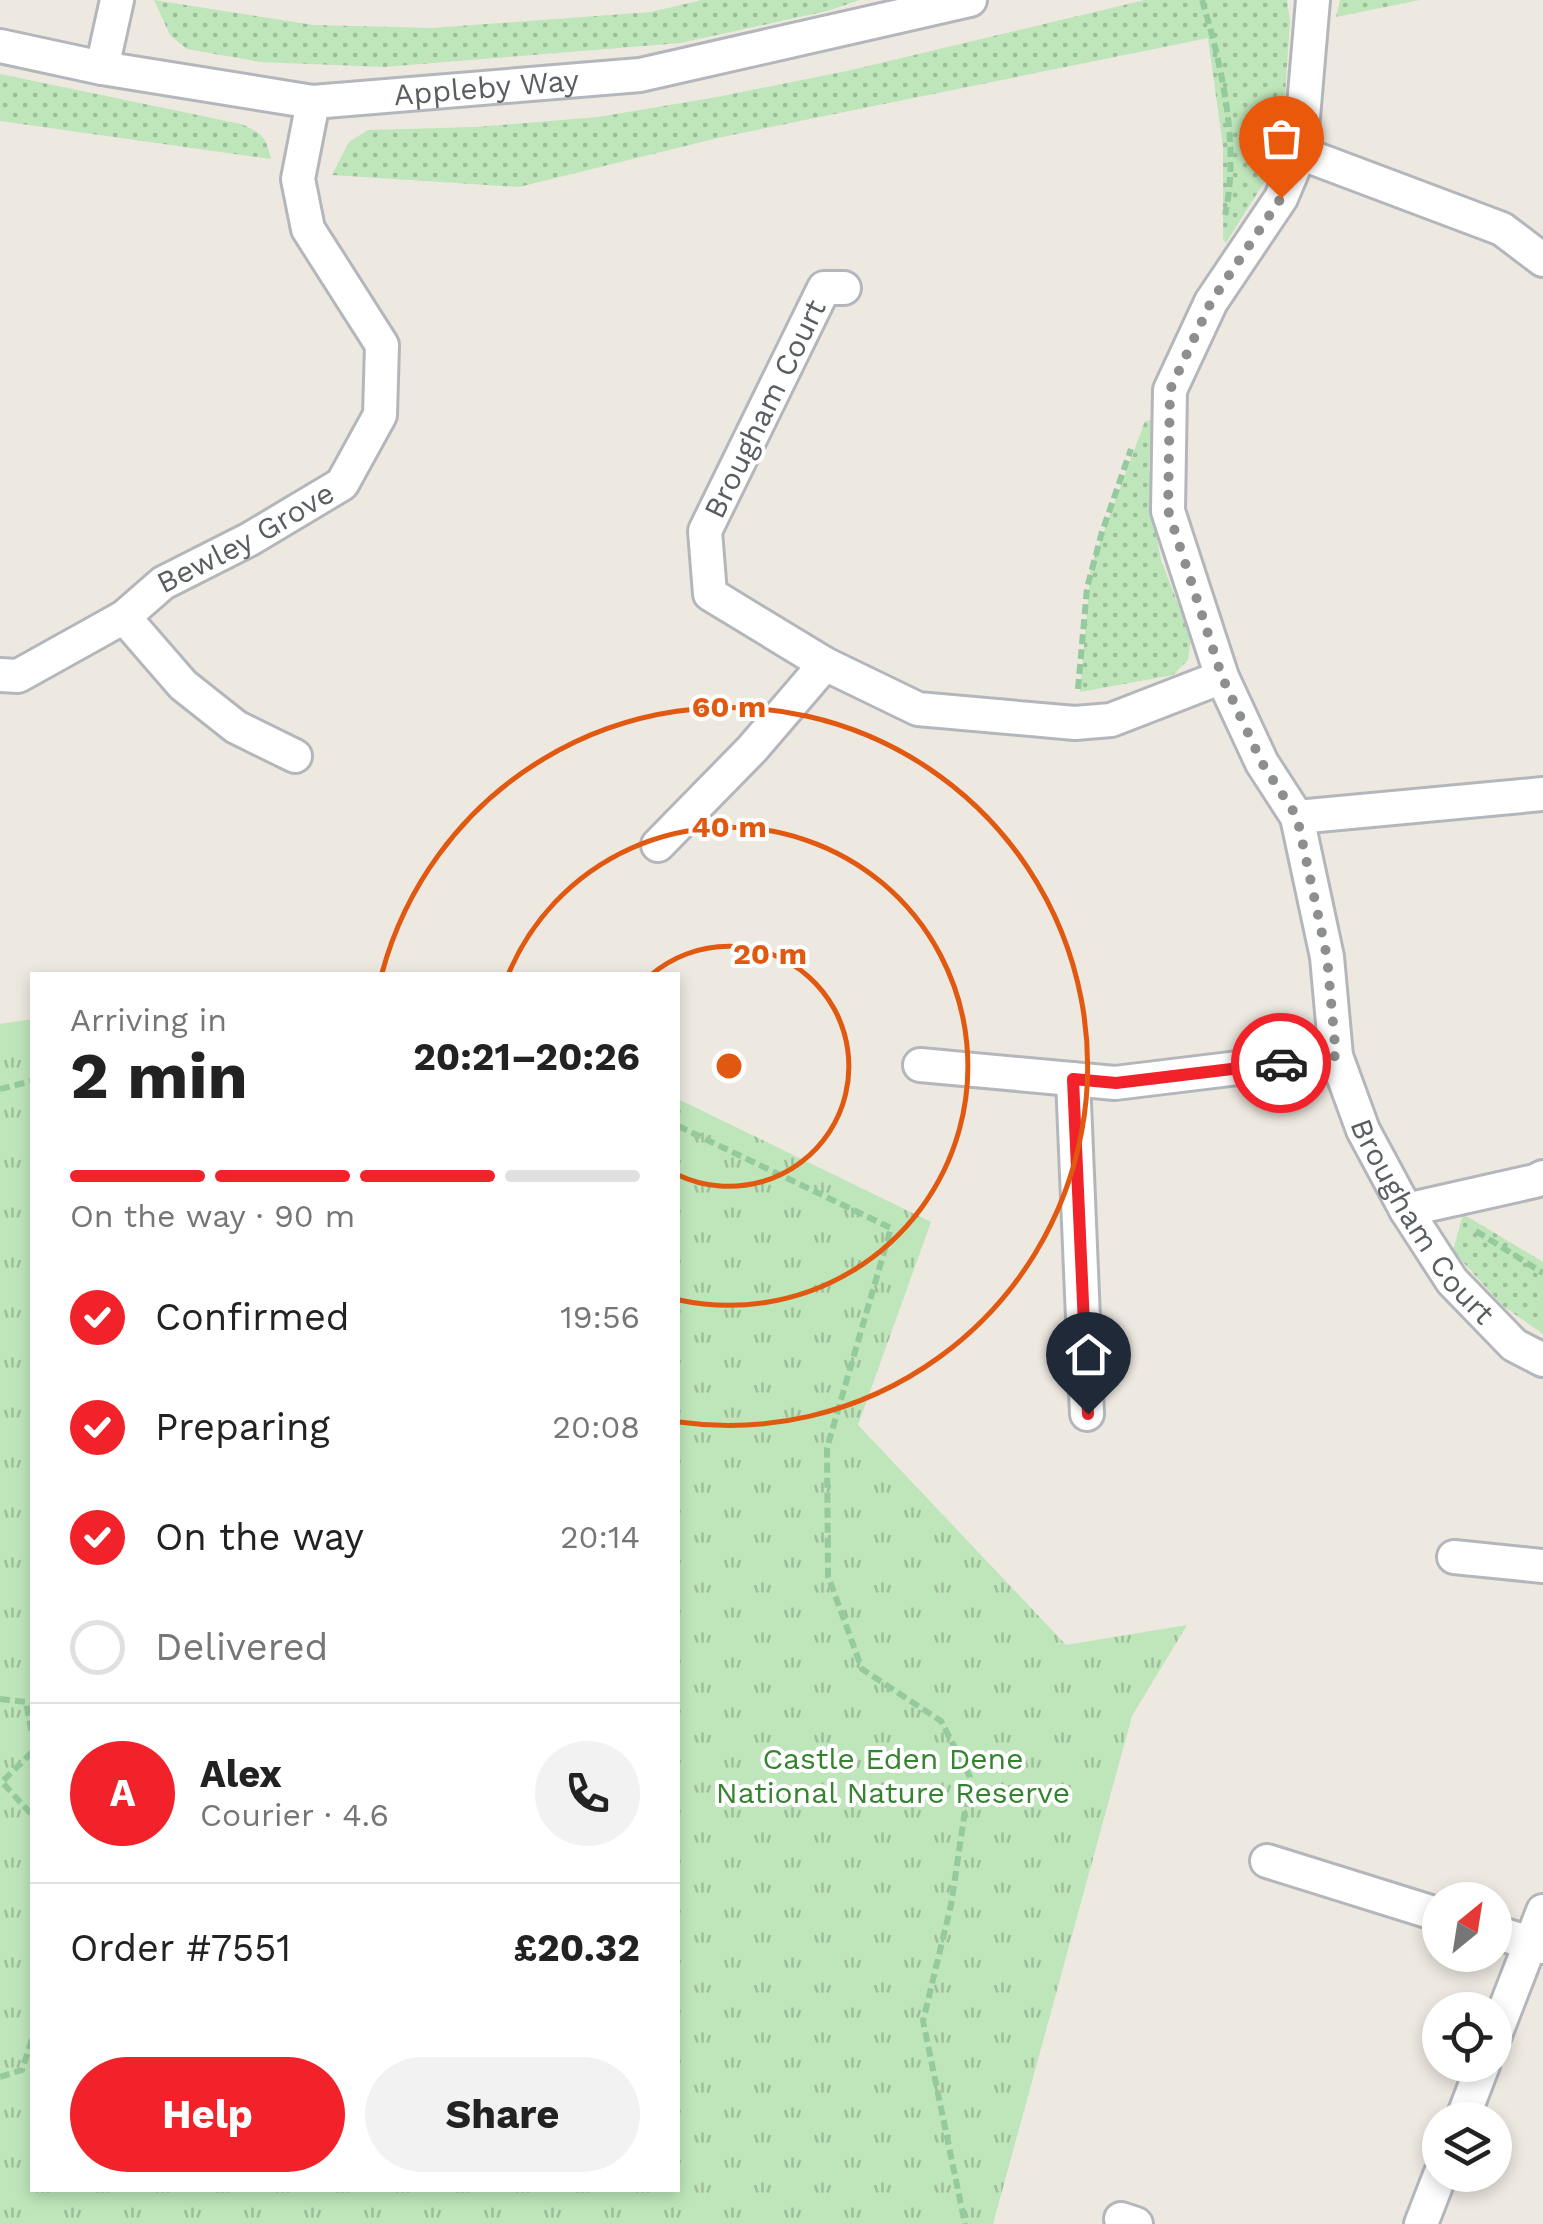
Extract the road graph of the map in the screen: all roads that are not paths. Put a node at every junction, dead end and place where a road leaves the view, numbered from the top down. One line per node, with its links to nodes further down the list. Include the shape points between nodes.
1 (116, 0): 6 (street)
2 (970, 0): 4 (street, Appleby Way)
3 (1313, 0): 8 (street, Brougham Court)
4 (916, 6): 7 (street, Appleby Way, via 640,74)
5 (0, 46): 6 (street, Appleby Way)
6 (102, 68): 7 (street, Appleby Way)
7 (313, 102): 11 (street, Bewley Grove, via 298,179 308,230 382,345 380,415 342,484 163,583)
8 (1300, 153): 9 (street, via 1502,229); 14 (street, Brougham Court, via 1281,198 1211,302 1170,390 1168,510)
9 (1543, 260)
10 (844, 288): 12 (street, Brougham Court, via 824,288 704,532 710,594)
11 (124, 617): 13 (street, Bewley Grove, via 18,676); 15 (street, via 183,685 236,727)
12 (825, 664): 14 (street, Brougham Court, via 918,710 1076,723 1112,720); 18 (street)
13 (0, 675)
14 (1222, 677): 17 (street, Brougham Court, via 1262,763)
15 (295, 756)
16 (1543, 794): 17 (street)
17 (1297, 817): 19 (street, Brougham Court, via 1327,957)
18 (658, 845)
19 (1336, 1056): 21 (street, via 1116,1083); 23 (street, Brougham Court, via 1363,1130)
20 (920, 1064): 21 (street)
21 (1073, 1079): 25 (street)
22 (1543, 1177): 23 (street)
23 (1406, 1210): 24 (street, Brougham Court, via 1452,1281 1514,1345)
24 (1543, 1360)
25 (1088, 1414)
26 (1454, 1557): 27 (street)
27 (1543, 1566)
28 (1267, 1861): 29 (street)
29 (1422, 1909)
30 (1543, 1910): 32 (street)
31 (1512, 1937): 32 (street)
32 (1537, 1945): 33 (street)
33 (1512, 1999)
34 (1433, 2192): 35 (street)
35 (1421, 2224)

